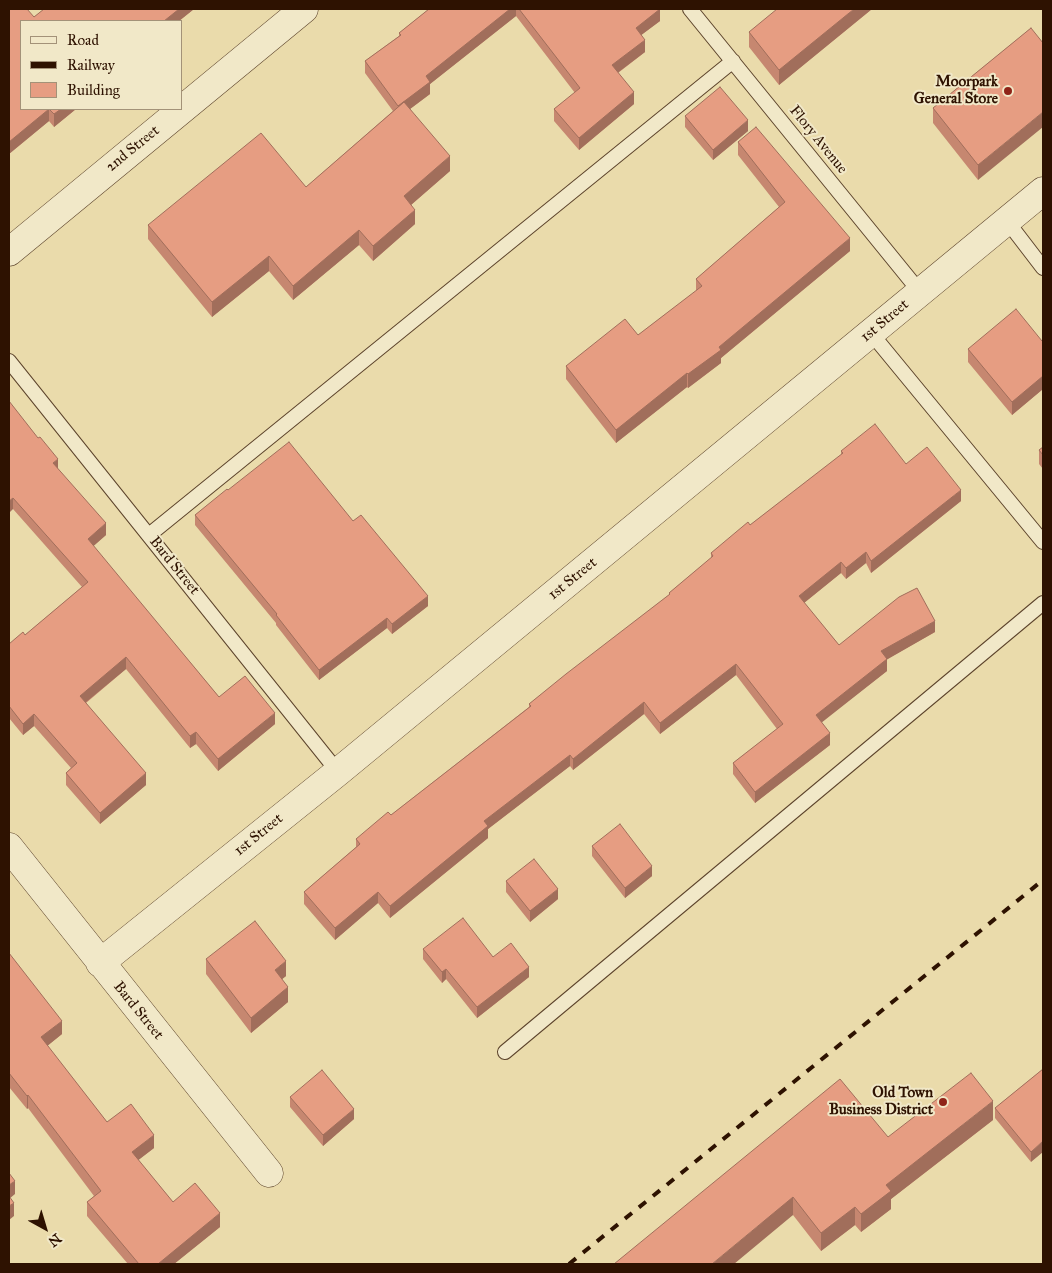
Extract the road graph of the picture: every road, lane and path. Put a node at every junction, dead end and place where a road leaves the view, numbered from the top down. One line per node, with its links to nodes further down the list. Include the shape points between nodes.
1 (304, 9): 4 (street, 2nd Street)
2 (690, 9): 3 (lane, Flory Avenue)
3 (733, 61): 10 (lane, Flory Avenue); 13 (lane)
4 (182, 109)
5 (181, 110): 8 (street, 2nd Street)
6 (1043, 192): 7 (street, 1st Street)
7 (1007, 221): 9 (lane); 10 (street, 1st Street)
8 (9, 252)
9 (1043, 268)
10 (920, 292): 11 (street, 1st Street)
11 (871, 333): 14 (lane); 16 (street, 1st Street)
12 (9, 361): 13 (lane, Bard Street)
13 (149, 535): 16 (lane, Bard Street)
14 (1043, 542)
15 (1043, 604): 19 (lane)
16 (338, 772): 18 (street, 1st Street)
17 (9, 848): 18 (street, Bard Street)
18 (100, 963): 20 (street, Bard Street)
19 (505, 1052)
20 (269, 1173)

